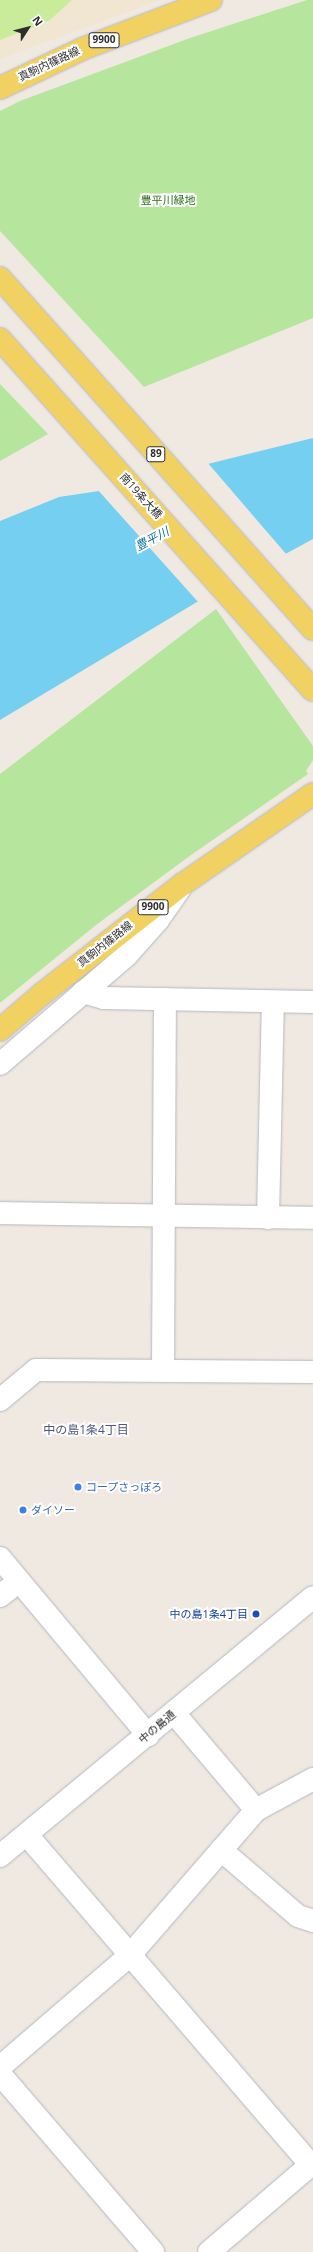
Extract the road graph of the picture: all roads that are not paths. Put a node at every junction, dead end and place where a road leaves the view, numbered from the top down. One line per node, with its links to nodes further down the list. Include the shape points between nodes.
1 (212, 0): 2 (main road, 真駒内篠路線 / 9900, via 82,49)
2 (0, 88)
3 (0, 278): 5 (main road, 89)
4 (0, 339): 6 (main road, 南19条大橋)
5 (313, 629)
6 (313, 690)
7 (313, 794): 8 (main road, 真駒内篠路線 / 9900)
8 (183, 884): 9 (street, via 158,920 126,956); 13 (main road, 真駒内篠路線 / 9900)
9 (83, 992): 10 (street, via 104,998); 14 (street)
10 (165, 999): 11 (street); 16 (street)
11 (273, 1002): 12 (street); 17 (street)
12 (313, 1002)
13 (0, 1030)
14 (0, 1064)
15 (0, 1213): 16 (street)
16 (165, 1217): 17 (street); 19 (street)
17 (268, 1218): 18 (street)
18 (313, 1218)
19 (163, 1370): 20 (street); 21 (street, via 36,1370)
20 (313, 1372)
21 (0, 1400)
22 (0, 1558): 23 (street)
23 (19, 1581): 24 (street); 27 (street)
24 (0, 1596)
25 (313, 1597): 26 (street, 中の島通)
26 (174, 1713): 27 (street, 中の島通); 29 (street)
27 (148, 1735): 30 (street, 中の島通)
28 (313, 1779): 29 (street)
29 (256, 1810): 31 (street)
30 (27, 1835): 32 (street, 中の島通); 34 (street)
31 (221, 1850): 33 (street, via 298,1916); 34 (street)
32 (0, 1856)
33 (313, 1921)
34 (130, 1955): 35 (street); 37 (street)
35 (0, 2067)
36 (0, 2074): 38 (street)
37 (312, 2164): 39 (street)
38 (153, 2252)
39 (210, 2252)

